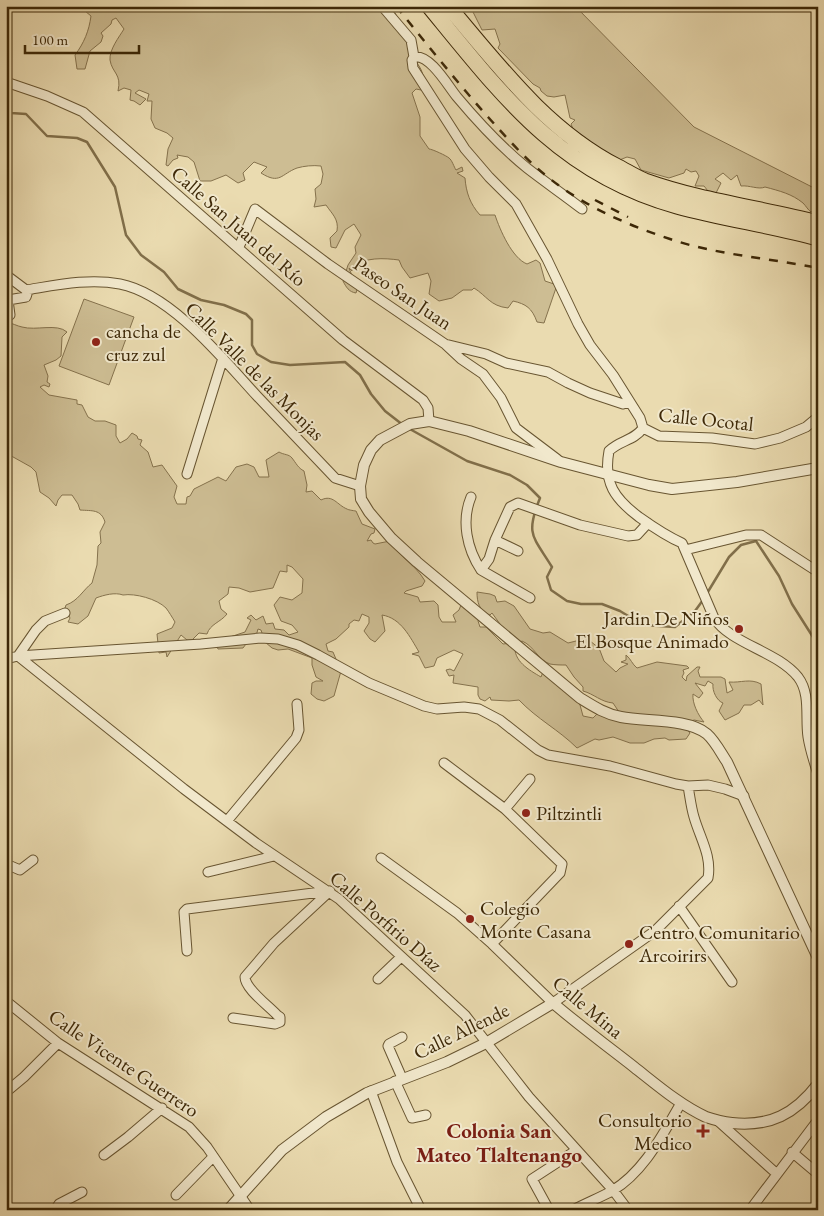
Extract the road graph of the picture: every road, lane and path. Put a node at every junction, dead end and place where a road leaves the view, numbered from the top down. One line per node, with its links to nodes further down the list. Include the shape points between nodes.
1 (382, 6): 4 (street, via 411,40)
2 (429, 6): 8 (highway, via 500,93 532,125 582,164 636,192 676,206)
3 (448, 6): 7 (highway, via 515,86 574,140 605,161 643,180 684,193)
4 (414, 57): 6 (street, via 421,57 432,65 460,100 527,168); 15 (street, via 413,68 465,148 516,204 590,345)
5 (6, 82): 9 (street, Calle San Juan del Río, via 83,112)
6 (582, 209)
7 (818, 223)
8 (818, 238)
9 (239, 247): 13 (street, Paseo San Juan, via 255,209 328,264); 17 (street, Calle San Juan del Río, via 343,340 423,400 428,408)
10 (6, 275): 11 (street)
11 (26, 290): 12 (street, via 26,297 8,300); 14 (street, Calle Valle de las Monjas, via 90,281 136,289 178,315)
12 (10, 315)
13 (445, 344): 15 (street, Paseo San Juan, via 486,354 506,363 544,370 590,393 624,404); 19 (street, via 483,374 501,398 516,428)
14 (223, 358): 22 (street); 23 (street, Calle Valle de las Monjas, via 335,478)
15 (630, 402): 18 (street)
16 (818, 417): 18 (street, Calle Ocotal, via 806,427 755,444 659,436)
17 (429, 421): 19 (street); 23 (street, via 410,424 380,440 364,465)
18 (643, 428): 21 (street, via 638,435 609,451)
19 (561, 462): 21 (street)
20 (818, 468): 21 (street, via 672,489)
21 (607, 473): 25 (street, via 622,504)
22 (187, 474)
23 (360, 486): 40 (street, via 361,498 369,512 391,538 580,698 599,710 620,717 693,726 706,733 727,762)
24 (471, 497): 29 (street, via 465,519 475,560)
25 (648, 523): 26 (street, via 637,534 628,536 580,525 518,503 510,507); 27 (street, via 682,543)
26 (495, 540): 28 (street); 29 (street, via 489,559)
27 (685, 550): 30 (street, via 761,534); 37 (street, via 720,627 763,651 798,678 804,691 808,736)
28 (518, 551)
29 (481, 570): 31 (street)
30 (818, 572)
31 (530, 598)
32 (64, 613): 33 (street, via 45,621)
33 (18, 656): 34 (street); 39 (street, via 278,639 318,654 368,683 424,706 479,709 548,755 610,766); 42 (street, Calle Porfirio Díaz)
34 (6, 659)
35 (297, 704): 42 (street, via 299,730 296,738)
36 (444, 763): 41 (street)
37 (818, 774)
38 (530, 779): 41 (street)
39 (688, 786): 40 (street, via 708,785); 49 (street, Calle Allende, via 710,867 708,878)
40 (744, 796): 53 (street)
41 (505, 809): 50 (street, via 559,860 562,868)
42 (226, 821): 43 (street, Calle Porfirio Díaz)
43 (274, 856): 47 (street); 48 (street, Calle Porfirio Díaz)
44 (381, 858): 50 (street, Calle Mina, via 450,908)
45 (33, 860): 46 (street, via 20,870)
46 (6, 864)
47 (208, 872)
48 (330, 891): 51 (street, via 187,909 184,912); 52 (street, Calle Porfirio Díaz); 58 (street, via 274,943 245,977 248,986 278,1015 280,1022)
49 (679, 906): 55 (street); 57 (street, Calle Allende, via 655,931)
50 (492, 944): 57 (street, Calle Mina)
51 (187, 951)
52 (401, 957): 54 (street); 61 (street, Calle Porfirio Díaz, via 465,1015)
53 (818, 958)
54 (378, 979)
55 (732, 982)
56 (6, 1001): 60 (street, Calle Vicente Guerrero)
57 (553, 1003): 61 (street, Calle Allende); 66 (street, Calle Mina)
58 (233, 1018)
59 (402, 1037): 62 (street, via 388,1046)
60 (58, 1043): 65 (street); 67 (street, Calle Vicente Guerrero)
61 (486, 1043): 62 (street, Calle Allende, via 447,1062); 71 (street, Calle Porfirio Díaz)
62 (399, 1079): 64 (street, Calle Allende); 68 (street, via 412,1118)
63 (818, 1084): 70 (street, via 802,1103 769,1121 752,1124)
64 (371, 1091): 80 (street, Calle Allende, via 282,1150); 84 (street, via 397,1162)
65 (6, 1092)
66 (681, 1103): 70 (street, Calle Mina); 77 (street, via 650,1155)
67 (162, 1108): 73 (street); 74 (street, Calle Vicente Guerrero, via 189,1127)
68 (426, 1115)
69 (818, 1120): 72 (street)
70 (718, 1121): 75 (street, Calle Mina)
71 (576, 1151): 77 (street, Calle Porfirio Díaz); 85 (street, via 532,1179)
72 (792, 1152): 75 (street); 76 (street)
73 (104, 1155)
74 (213, 1157): 79 (street); 80 (street, Calle Vicente Guerrero)
75 (778, 1174): 88 (street)
76 (818, 1174)
77 (613, 1190): 86 (street); 87 (street, Calle Porfirio Díaz)
78 (82, 1192): 81 (street, via 59,1204)
79 (176, 1195)
80 (241, 1197): 82 (street, Calle Allende); 83 (street, Calle Vicente Guerrero)
81 (55, 1210)
82 (228, 1210)
83 (250, 1210)
84 (421, 1210)
85 (549, 1210)
86 (573, 1210)
87 (628, 1210)
88 (750, 1210)

